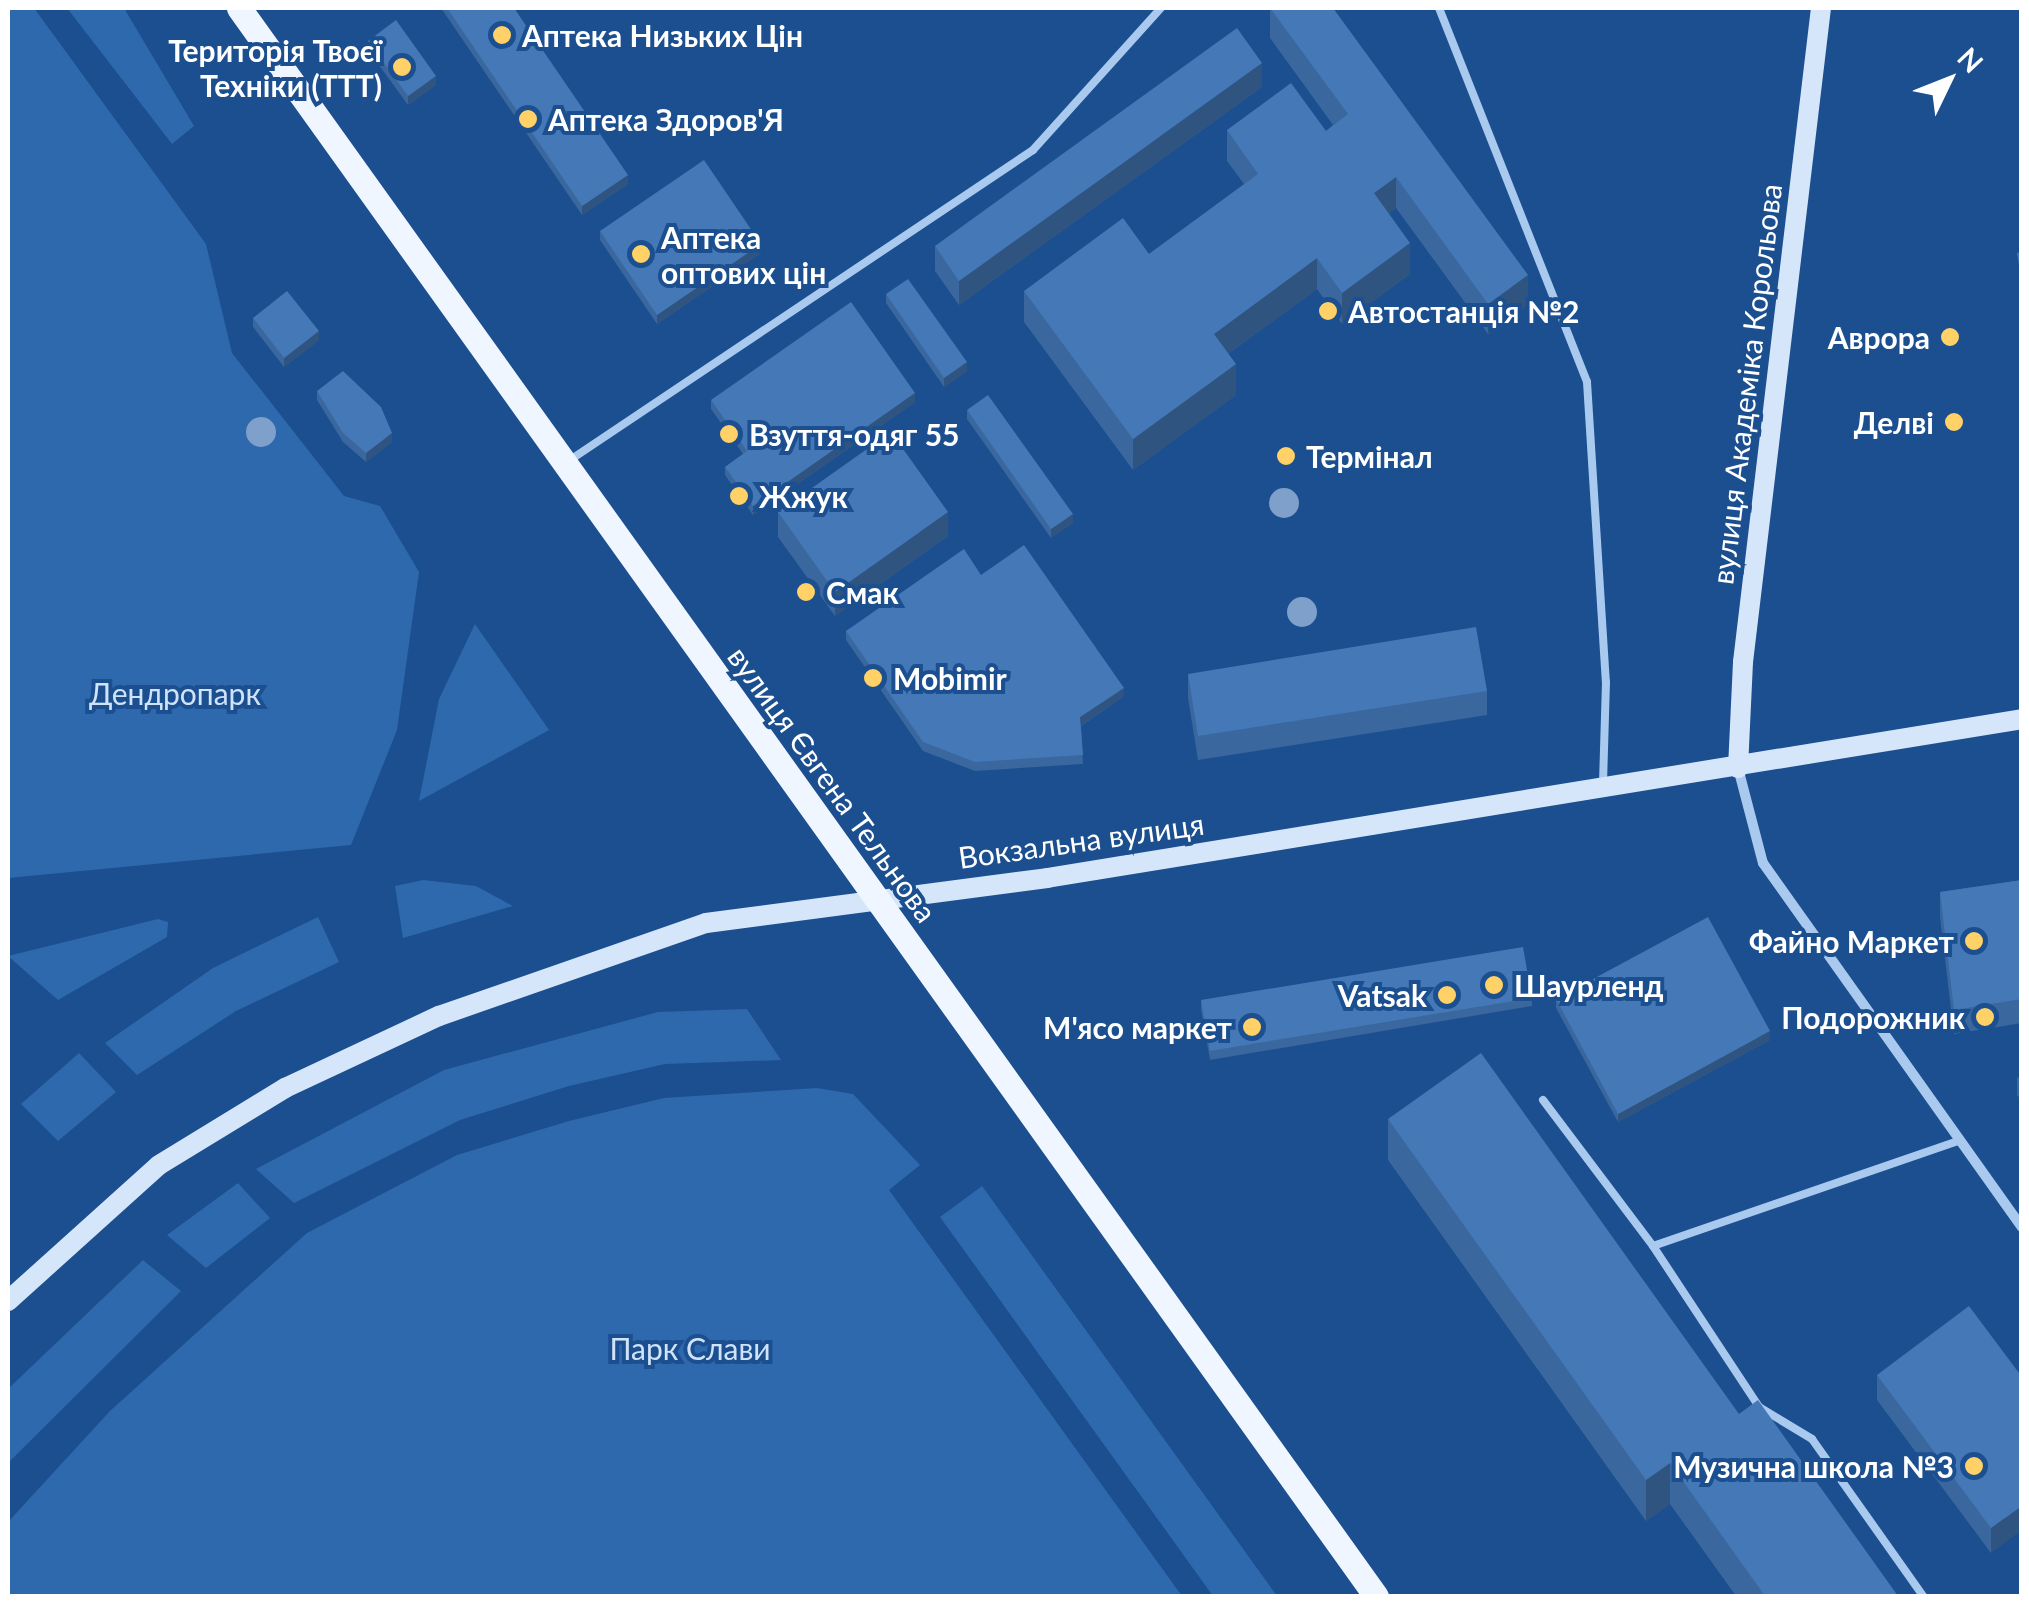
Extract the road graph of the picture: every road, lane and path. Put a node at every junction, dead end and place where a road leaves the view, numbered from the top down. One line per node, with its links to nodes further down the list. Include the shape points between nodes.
1 (239, 8): 5 (main road, вулиця Євгена Тельнова)
2 (1160, 8): 5 (lane, via 1032,150)
3 (1439, 8): 8 (lane, via 1587,382 1606,682)
4 (1821, 8): 7 (main road, вулиця Академіка Корольова, via 1742,662)
5 (562, 465): 9 (main road, вулиця Євгена Тельнова)
6 (2022, 720): 7 (main road, Вокзальна вулиця)
7 (1738, 768): 8 (main road, Вокзальна вулиця); 11 (street, via 1763,863)
8 (1602, 791): 9 (main road, Вокзальна вулиця, via 1047,878)
9 (877, 898): 14 (main road, Вокзальна вулиця, via 706,923 439,1016 337,1064 159,1165); 15 (main road, вулиця Євгена Тельнова)
10 (1542, 1100): 13 (lane)
11 (1960, 1140): 12 (street); 13 (lane)
12 (2022, 1227)
13 (1653, 1246): 16 (lane, via 1759,1408 1812,1439)
14 (8, 1302)
15 (1376, 1596)
16 (1923, 1596)

